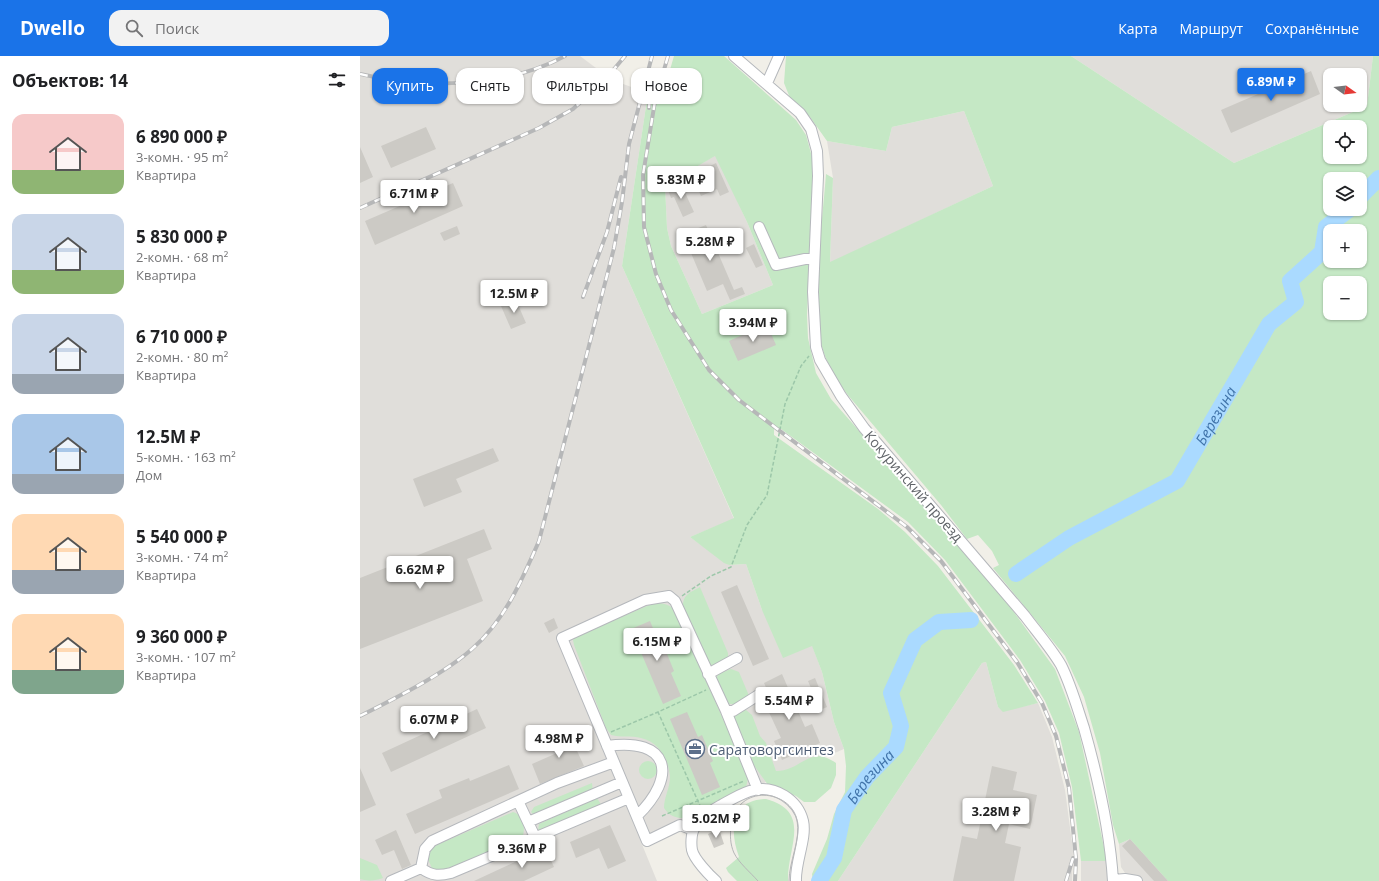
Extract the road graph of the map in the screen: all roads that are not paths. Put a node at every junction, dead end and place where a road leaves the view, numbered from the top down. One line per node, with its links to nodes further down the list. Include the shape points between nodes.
1 (734, 56): 3 (street, Кокуринский проезд)
2 (779, 56): 3 (street)
3 (766, 83): 5 (street, Кокуринский проезд, via 800,113 811,129 818,176)
4 (759, 227): 5 (street, via 776,265)
5 (814, 259): 24 (street, Кокуринский проезд, via 816,347 820,360 841,396 864,428 1043,638 1061,665 1075,697 1091,754 1108,825)
6 (737, 658): 7 (street)
7 (708, 674): 9 (street); 10 (street, via 675,601 669,596 646,600 562,638)
8 (760, 694): 9 (street, via 733,711)
9 (726, 711): 13 (street)
10 (607, 746): 11 (street); 16 (street, via 628,745 647,749 658,758 662,766 660,787 650,803)
11 (614, 762): 12 (street); 15 (street)
12 (622, 782): 14 (street); 17 (street)
13 (758, 790): 18 (street, via 732,799 704,815); 23 (street, via 775,792 787,797 801,814 804,830)
14 (629, 798): 16 (street); 19 (street)
15 (518, 801): 17 (street); 20 (street, via 428,843 422,859)
16 (637, 816): 18 (street, via 647,841 680,825)
17 (528, 822): 19 (street)
18 (693, 830): 22 (street, via 692,852)
19 (535, 838): 20 (street, via 452,873 432,875)
20 (422, 868): 21 (street)
21 (391, 881)
22 (716, 881)
23 (796, 881)
24 (1113, 881): 25 (street)
25 (1137, 881)

